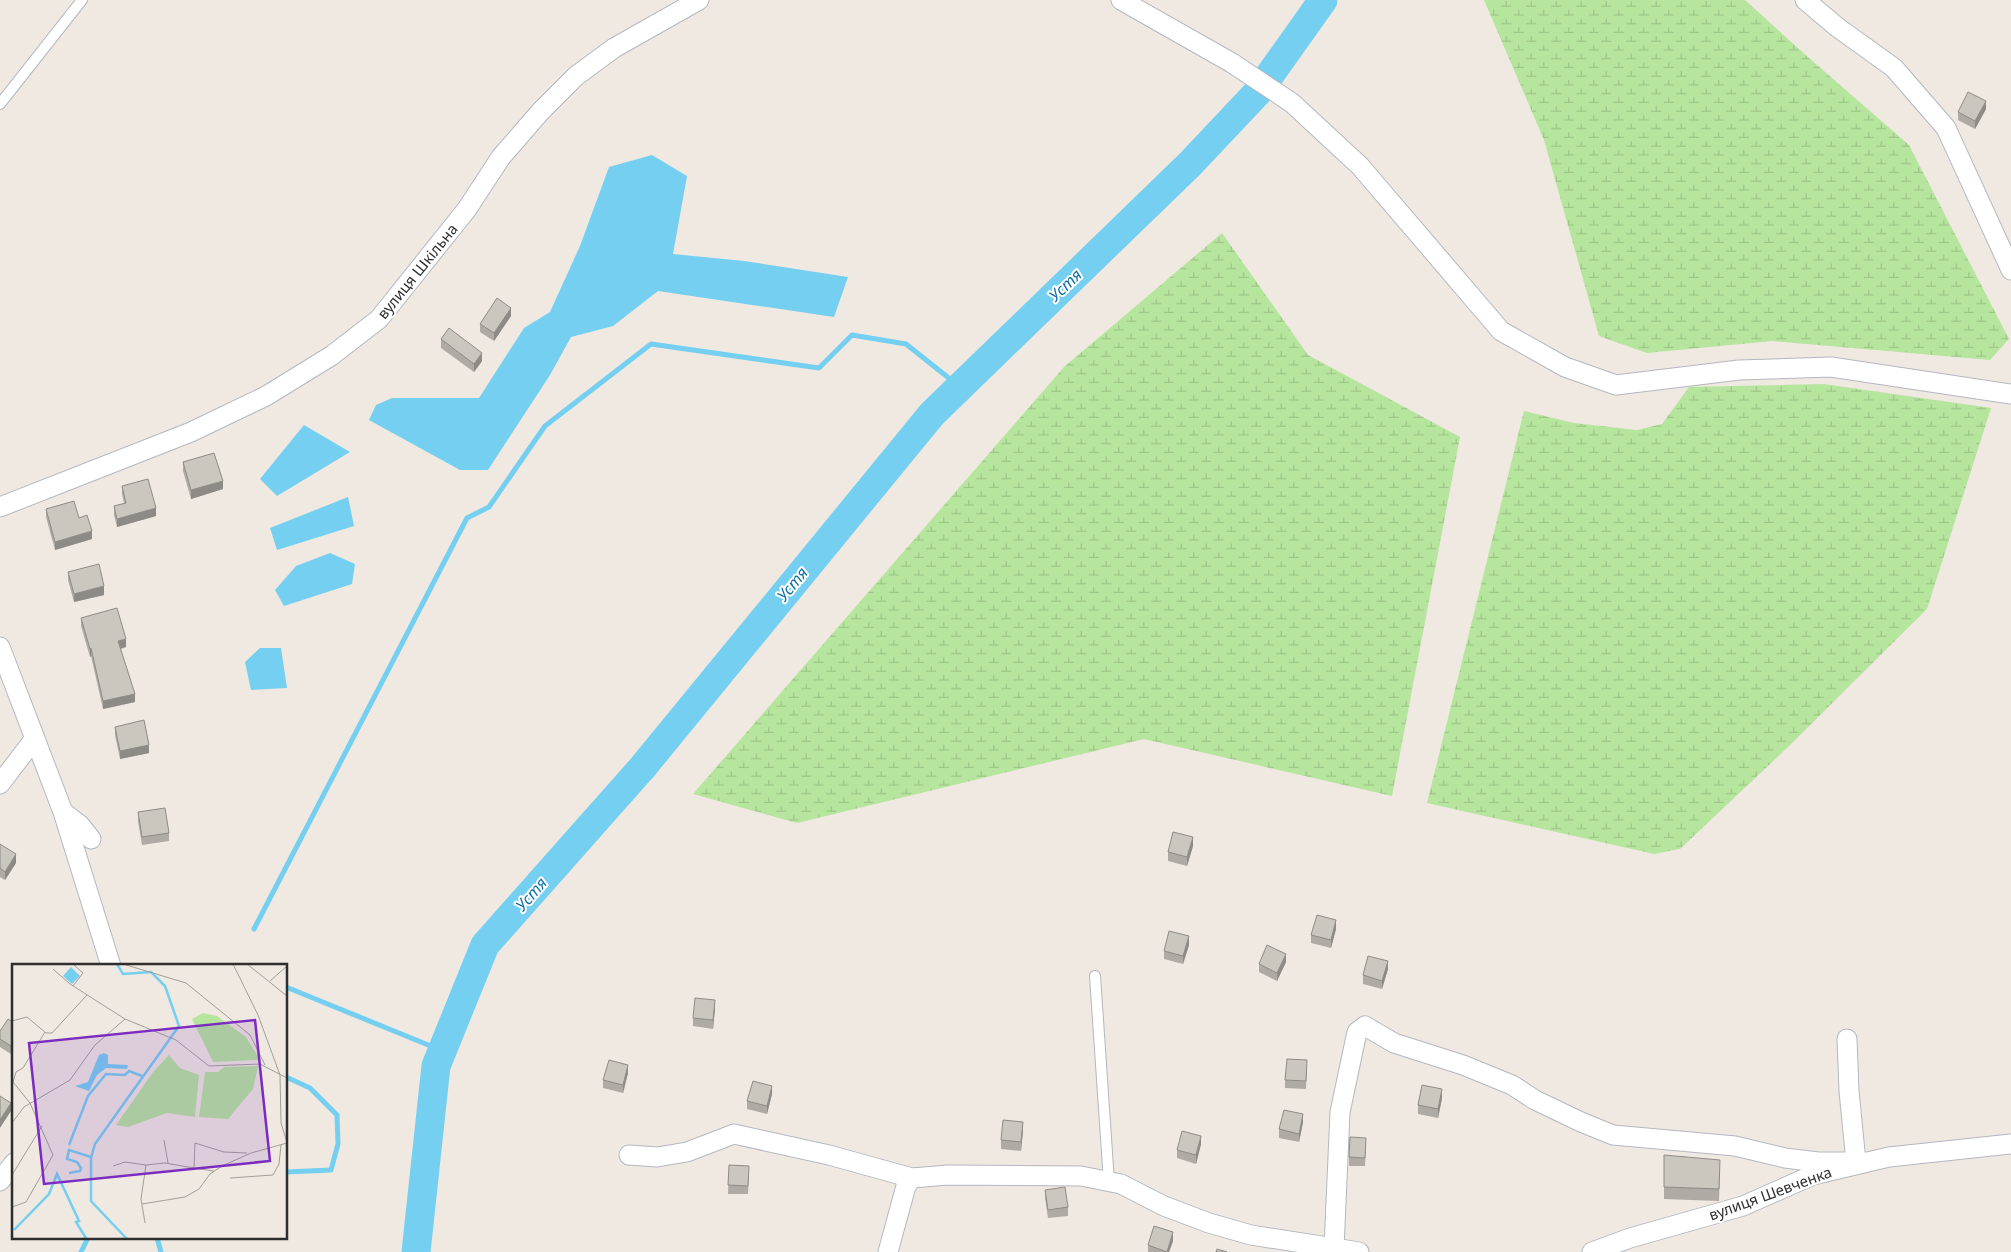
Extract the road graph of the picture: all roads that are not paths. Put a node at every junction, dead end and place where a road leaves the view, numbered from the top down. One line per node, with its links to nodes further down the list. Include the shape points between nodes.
1 (82, 0): 5 (lane)
2 (699, 0): 8 (street, вулиця Шкільна, via 614,48 576,76 501,157 467,209 379,319 331,356 266,396 192,432)
3 (1121, 0): 7 (street, via 1232,63 1292,103 1360,166 1501,331 1564,367 1616,385 1738,370 1831,367)
4 (1805, 0): 6 (street, via 1894,68 1946,128)
5 (0, 104)
6 (2011, 270)
7 (2011, 394)
8 (0, 507)
9 (0, 647): 10 (street)
10 (35, 738): 11 (street); 12 (street)
11 (0, 784)
12 (63, 812): 13 (street); 14 (street)
13 (91, 839)
14 (109, 964)
15 (1095, 976): 23 (lane)
16 (1847, 1039): 19 (street, via 1849,1091)
17 (2011, 1144): 19 (street, вулиця Шевченка)
18 (628, 1155): 21 (street, via 657,1157 687,1152 734,1134 810,1150)
19 (1861, 1162): 24 (street, via 1818,1162 1735,1146 1613,1135 1535,1100 1512,1085 1394,1043 1365,1026 1357,1032 1340,1112); 27 (street, вулиця Шевченка, via 1813,1175 1743,1206)
20 (12, 1166): 22 (street)
21 (912, 1178): 23 (street, via 948,1175 1081,1176); 25 (street, via 906,1186)
22 (0, 1181)
23 (1109, 1182): 24 (street, via 1121,1184 1164,1206 1209,1223 1251,1234)
24 (1334, 1248): 26 (street)
25 (888, 1252)
26 (1359, 1252)
27 (1592, 1252)

